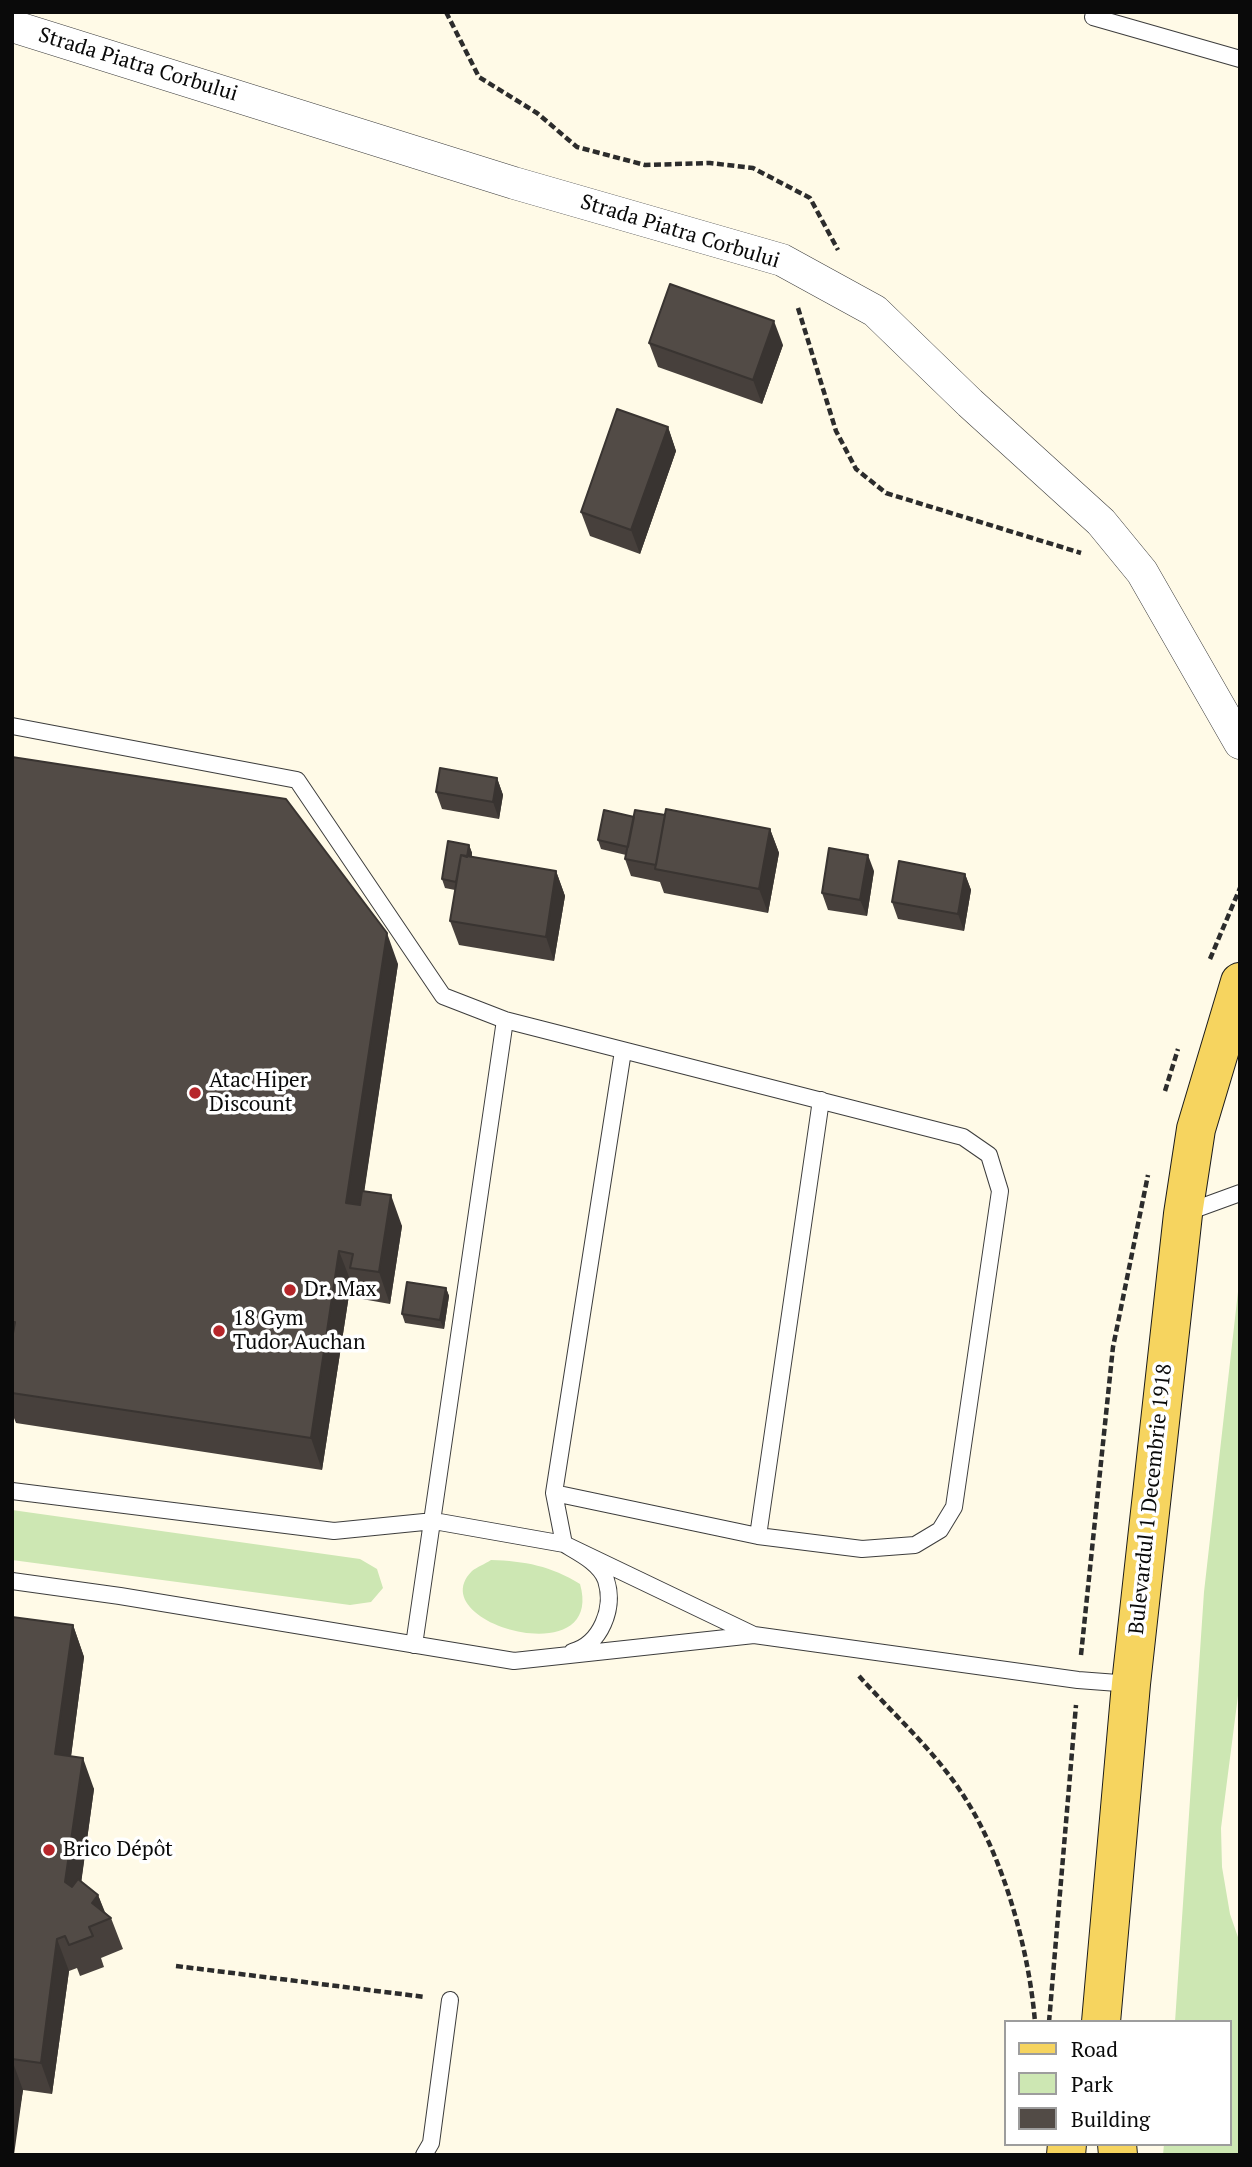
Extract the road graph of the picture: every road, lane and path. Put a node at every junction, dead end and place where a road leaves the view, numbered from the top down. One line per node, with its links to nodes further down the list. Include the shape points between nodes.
1 (446, 12): 5 (path, via 478,77 537,113 577,147 645,165 710,163 753,168 810,198)
2 (1095, 12): 4 (lane, via 1093,17)
3 (12, 26): 6 (street, Strada Piatra Corbului, via 514,183)
4 (1240, 58)
5 (843, 259)
6 (782, 260): 7 (street, Strada Piatra Corbului, via 875,311 1101,522); 7 (path, via 836,431 856,468 886,493)
7 (1142, 572): 9 (street, Strada Piatra Corbului)
8 (12, 726): 12 (lane, via 297,780 443,996)
9 (1240, 743)
10 (1240, 888): 11 (path)
11 (1224, 974): 19 (main road, Bulevardul 1 Decembrie 1918)
12 (505, 1020): 14 (lane); 22 (lane)
13 (1182, 1038): 16 (path)
14 (623, 1051): 15 (lane); 21 (lane)
15 (821, 1100): 23 (lane); 23 (lane, via 963,1136 989,1154 1000,1191 954,1507 940,1530 915,1545 862,1549)
16 (1163, 1102)
17 (1149, 1170): 30 (path, via 1113,1347)
18 (1240, 1193): 19 (lane)
19 (1183, 1214): 31 (main road, Bulevardul 1 Decembrie 1918)
20 (12, 1491): 22 (lane, via 334,1531)
21 (554, 1493): 23 (lane); 24 (lane)
22 (434, 1521): 24 (lane); 27 (lane)
23 (758, 1536)
24 (564, 1544): 26 (lane); 29 (lane, via 589,1559 605,1578 609,1605 600,1631 580,1650)
25 (12, 1581): 27 (lane)
26 (754, 1635): 28 (lane); 29 (lane)
27 (414, 1645): 29 (lane, via 514,1661)
28 (831, 1646): 30 (lane); 34 (path, via 932,1754 982,1830 1022,1945)
29 (554, 1657)
30 (1078, 1680): 31 (lane); 35 (path)
31 (1131, 1684): 36 (main road, Bulevardul 1 Decembrie 1918)
32 (176, 1966): 33 (path)
33 (450, 2000): 37 (lane, via 431,2143)
34 (1035, 2020)
35 (1049, 2020)
36 (1101, 2020)
37 (424, 2155)

